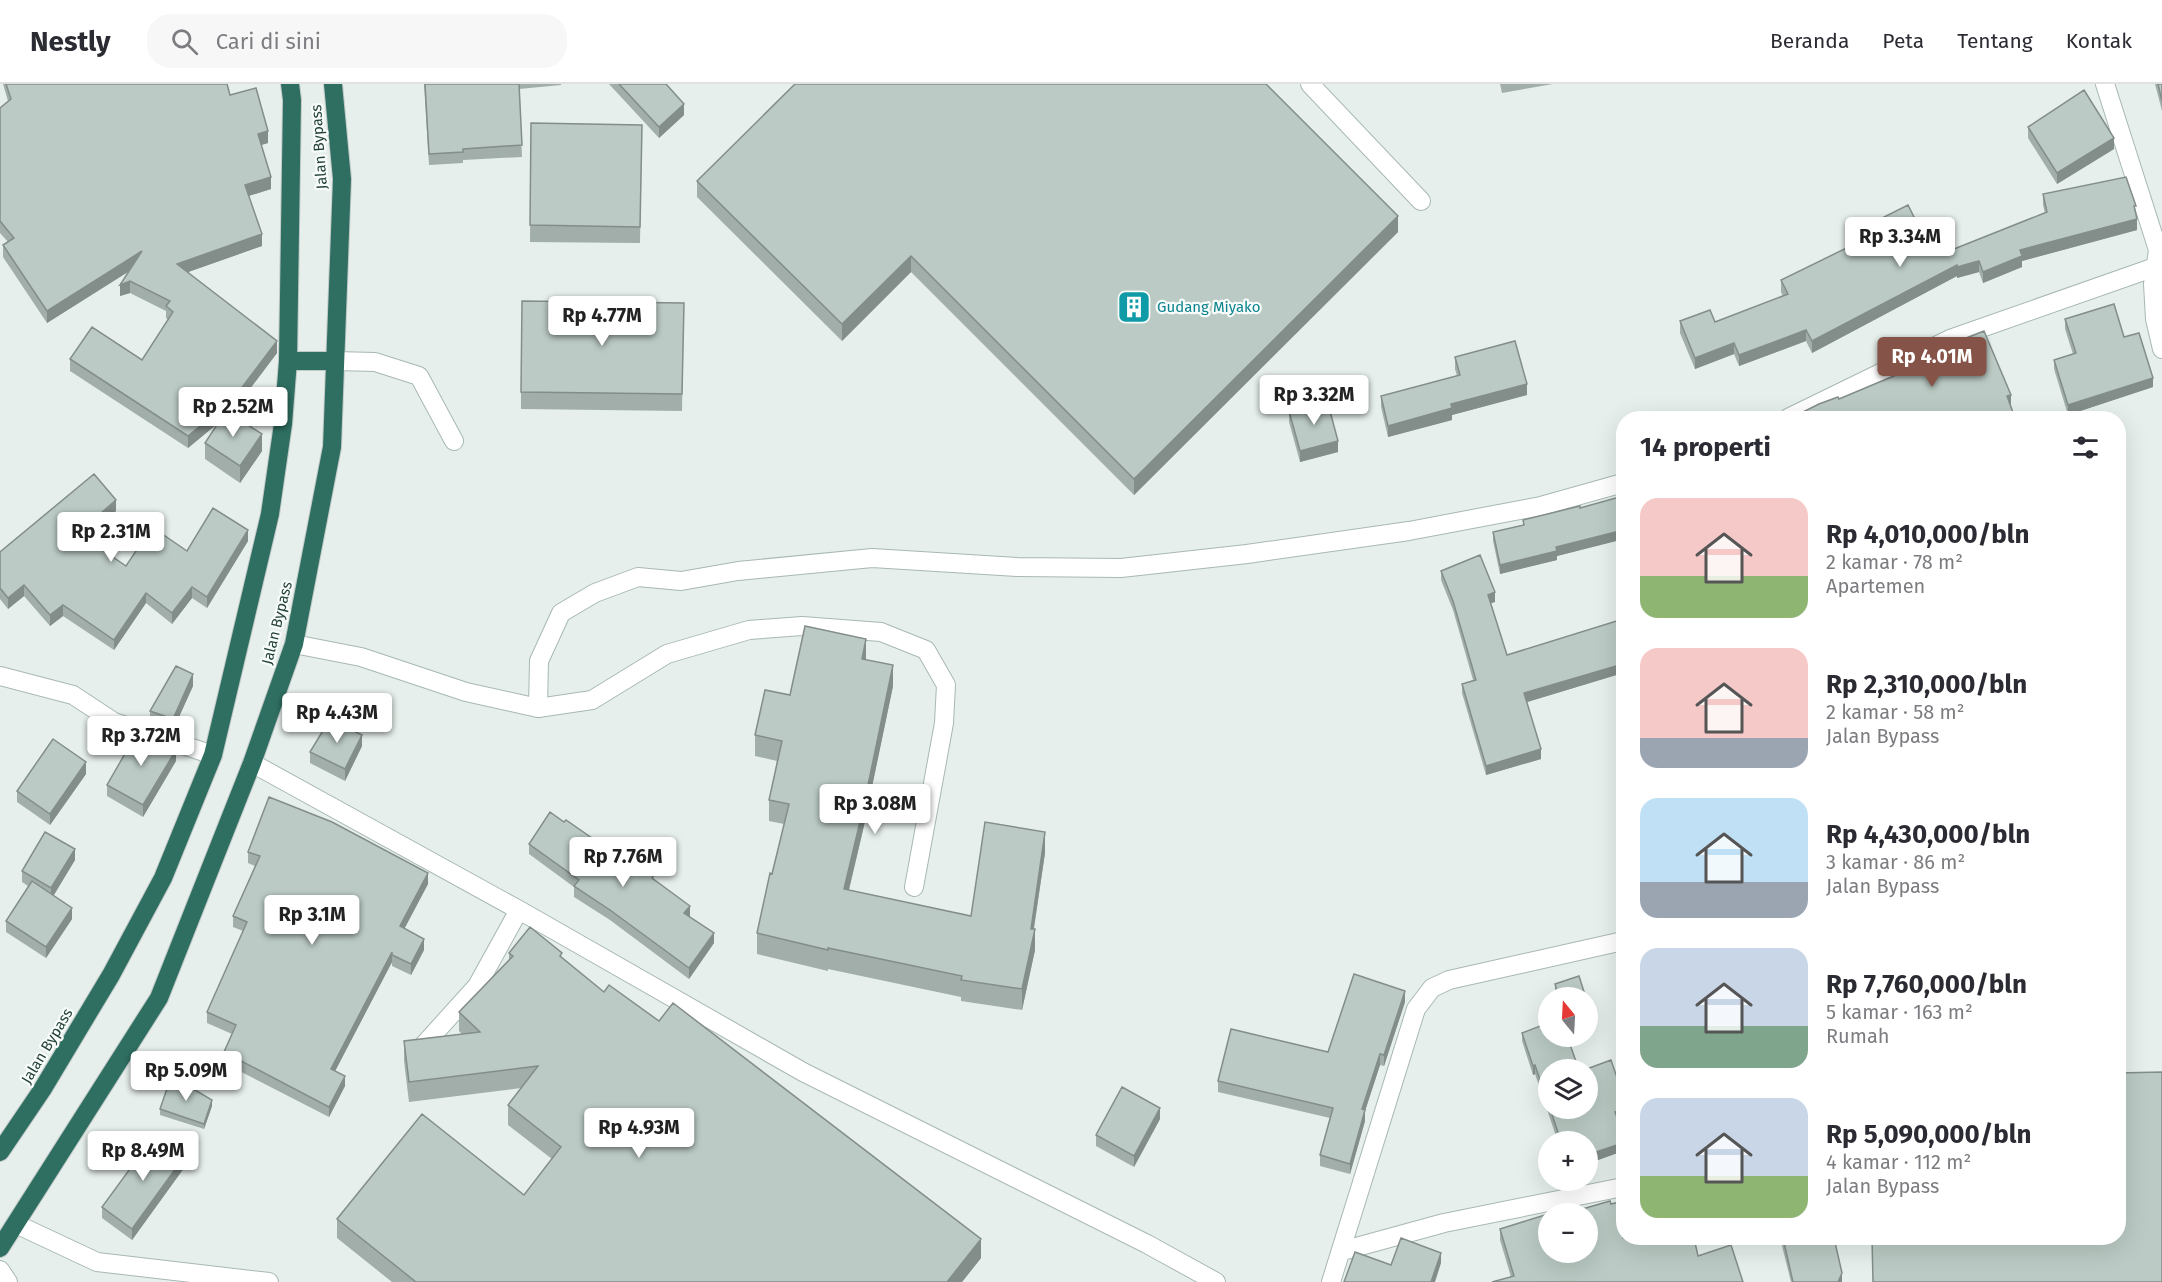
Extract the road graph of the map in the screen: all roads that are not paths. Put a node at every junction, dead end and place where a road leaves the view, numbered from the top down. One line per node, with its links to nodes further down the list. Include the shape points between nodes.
1 (290, 84): 8 (highway, Jalan Bypass)
2 (333, 84): 9 (highway, Jalan Bypass, via 342,179)
3 (1310, 84): 5 (street)
4 (2105, 84): 6 (street, via 2158,250)
5 (1421, 201)
6 (2155, 267): 7 (street, via 2155,319); 10 (street, via 1950,339)
7 (2162, 349)
8 (288, 361): 9 (highway); 16 (highway, Jalan Bypass, via 270,514)
9 (335, 361): 11 (street, via 375,362 419,376); 13 (highway, Jalan Bypass, via 332,447)
10 (1802, 411)
11 (454, 441)
12 (1616, 485): 15 (street, via 1541,506 1409,531 1121,568 1017,567 872,558 738,571 681,581 638,577 595,593 561,613 539,662)
13 (294, 644): 15 (street, via 361,657 466,692); 17 (highway, Jalan Bypass)
14 (0, 676): 16 (street, via 73,695 114,722)
15 (537, 708): 18 (street, via 592,700 667,654 749,630 802,626 881,632 926,650 946,685 944,723)
16 (213, 755): 22 (highway, Jalan Bypass, via 163,878 42,1090)
17 (252, 763): 19 (street); 24 (highway, Jalan Bypass, via 159,998)
18 (914, 886)
19 (519, 909): 21 (street, via 477,986); 30 (street, via 803,1072)
20 (1616, 943): 26 (street, via 1449,980 1432,988 1416,1009)
21 (421, 1048)
22 (0, 1152)
23 (1616, 1188): 26 (street, via 1444,1223)
24 (16, 1224): 25 (highway, Jalan Bypass); 29 (street, via 97,1262)
25 (0, 1248)
26 (1341, 1251): 31 (street)
27 (0, 1270): 28 (street)
28 (8, 1282)
29 (269, 1282)
30 (1216, 1282)
31 (1331, 1282)

